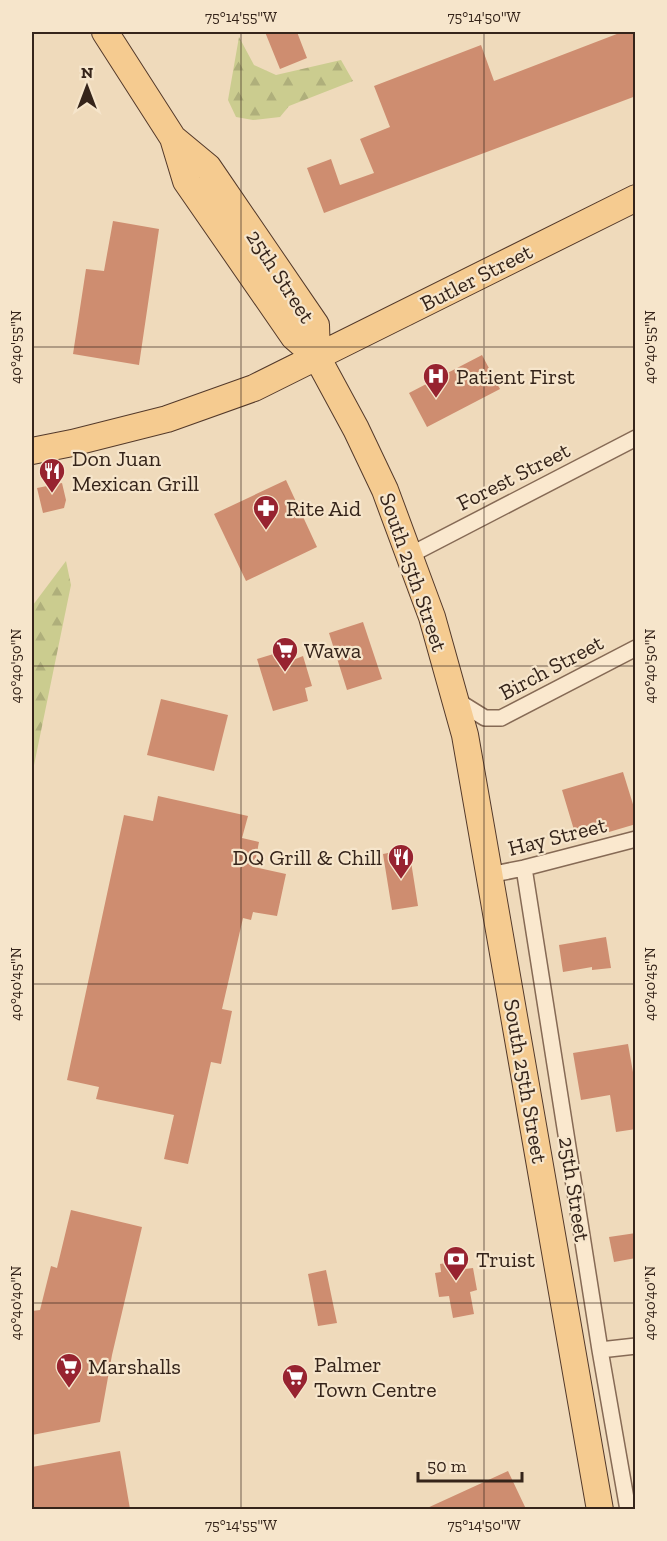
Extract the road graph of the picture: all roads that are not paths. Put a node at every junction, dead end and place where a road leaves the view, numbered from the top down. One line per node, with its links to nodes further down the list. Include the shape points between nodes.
1 (105, 32): 3 (main road, 25th Street, via 173,138 208,166 316,325)
2 (636, 198): 3 (main road, Butler Street)
3 (317, 357): 5 (main road, Butler Street, via 254,388 198,409 116,433); 6 (main road, South 25th Street, via 372,461)
4 (636, 438): 6 (street, Forest Street)
5 (32, 451)
6 (410, 555): 8 (main road, South 25th Street)
7 (636, 648): 8 (street, Birch Street, via 501,718 485,718)
8 (456, 700): 11 (main road, South 25th Street)
9 (636, 839): 10 (street, Hay Street)
10 (524, 868): 11 (street, Hay Street); 13 (street, 25th Street)
11 (489, 875): 14 (main road, South 25th Street)
12 (636, 1346): 13 (street)
13 (600, 1350): 15 (street, 25th Street)
14 (600, 1509)
15 (628, 1509)

